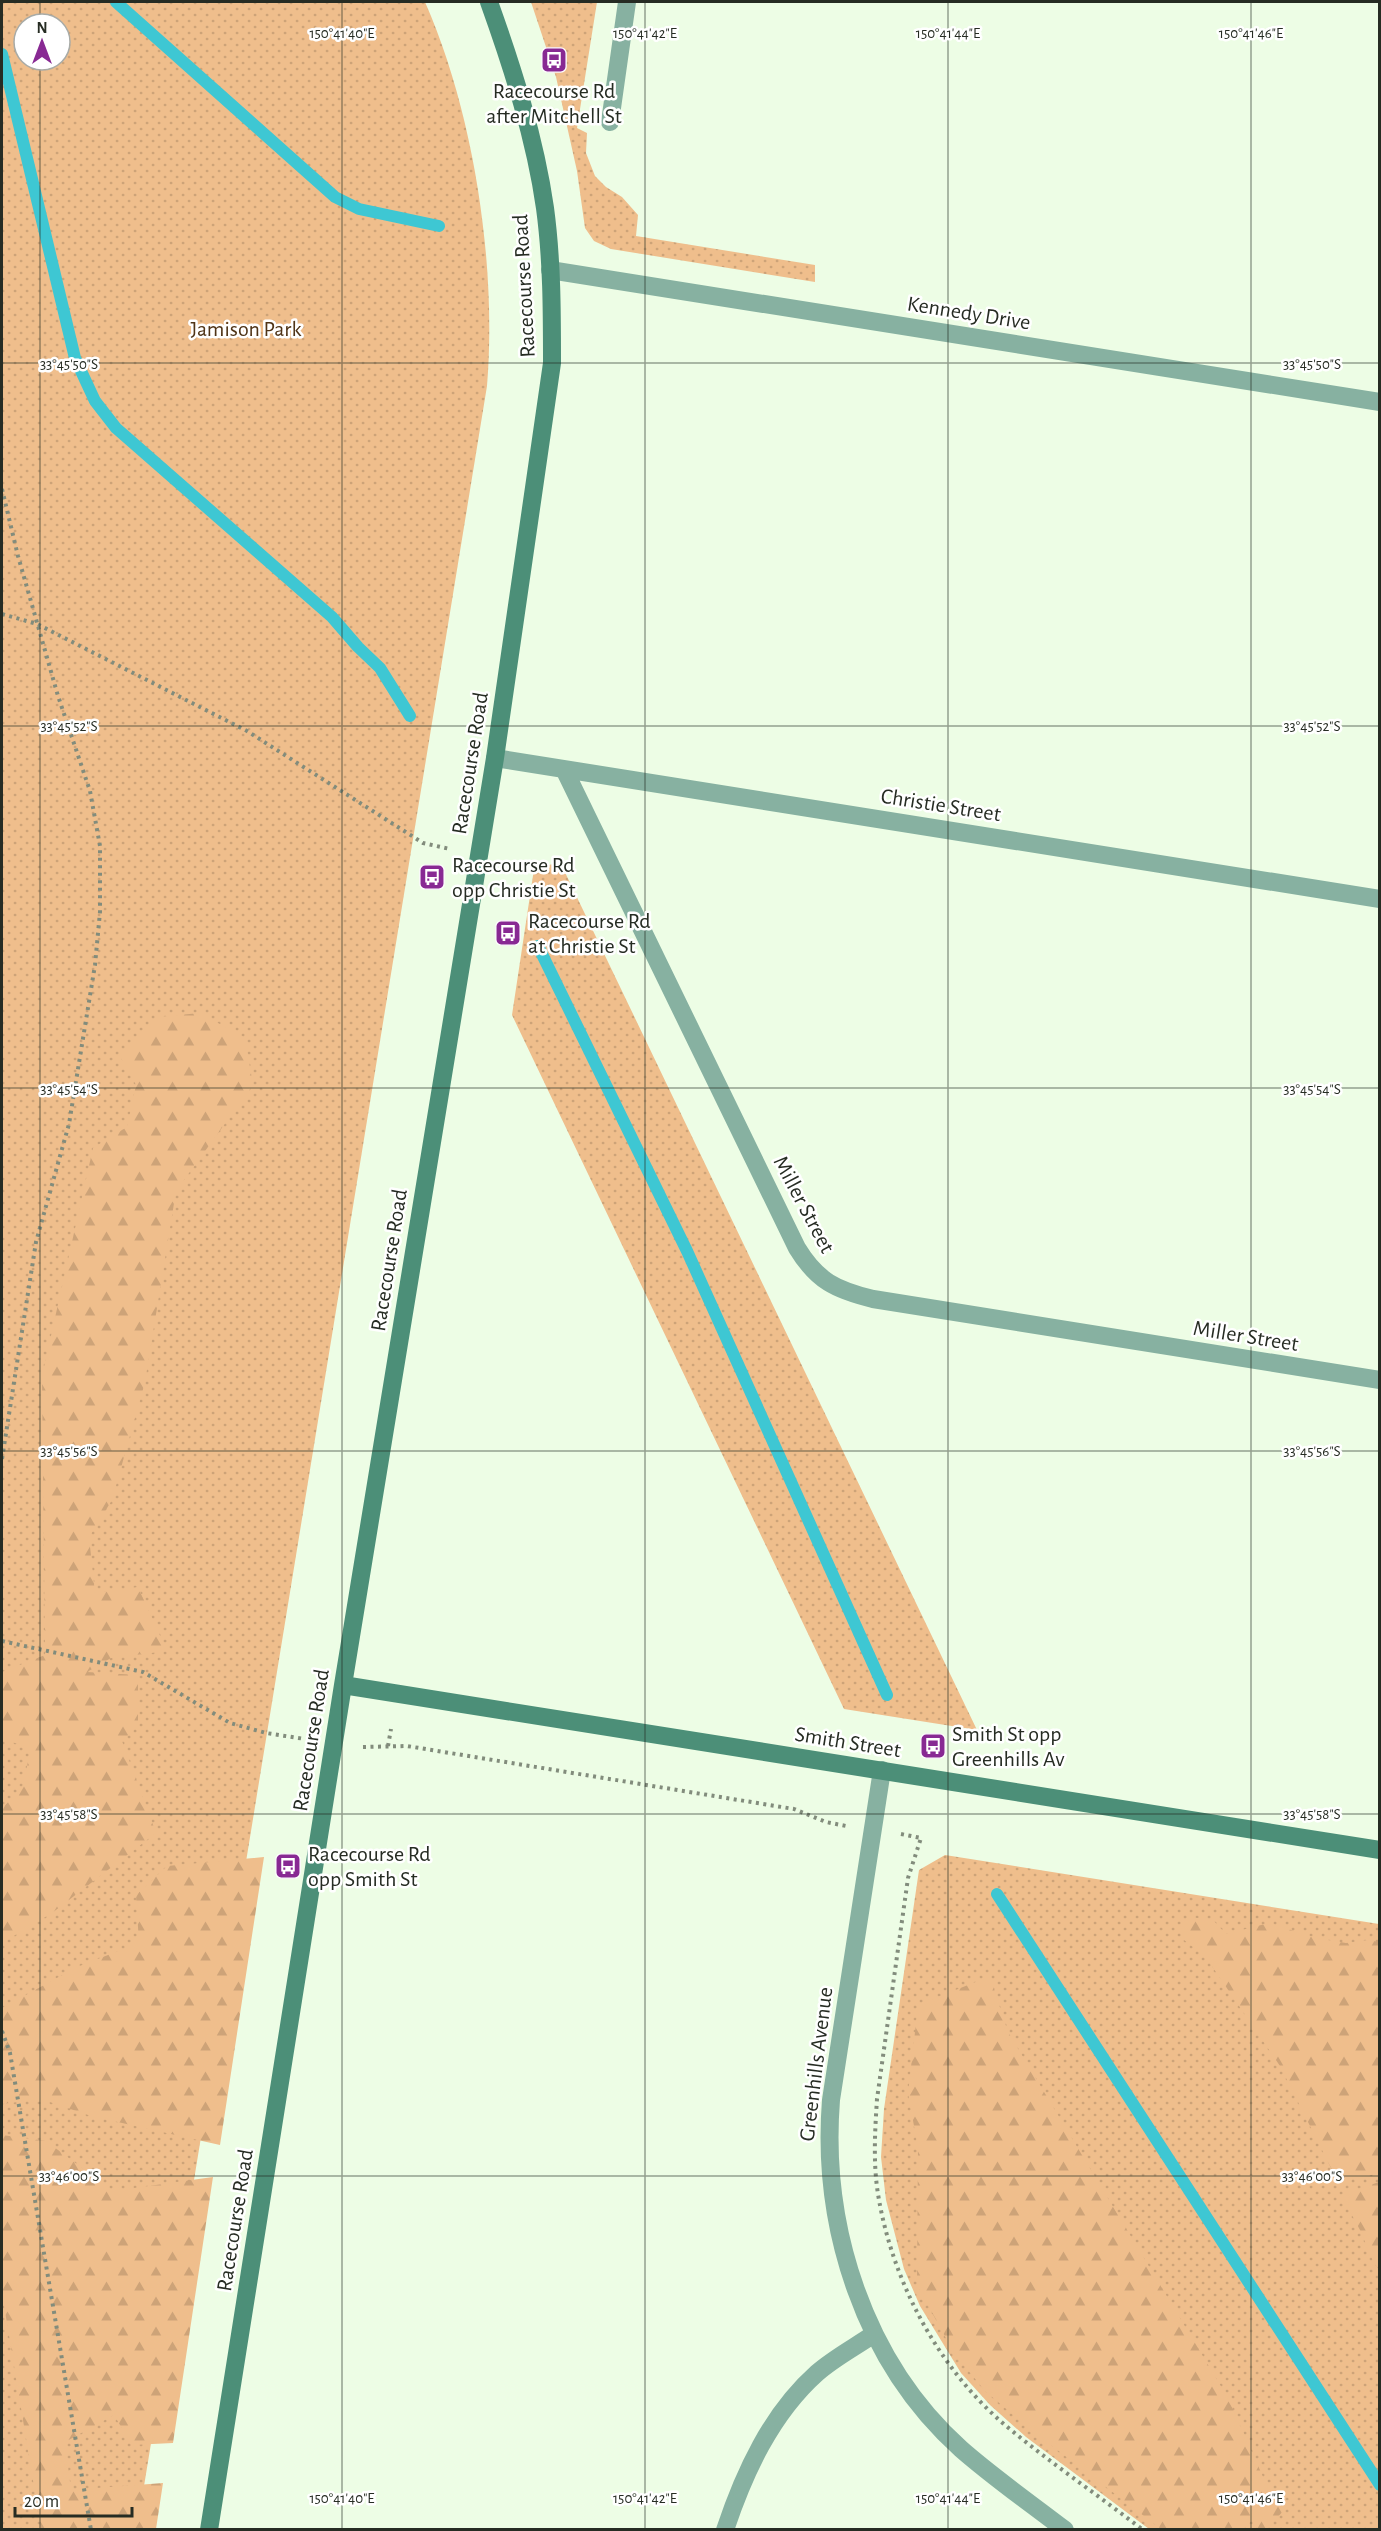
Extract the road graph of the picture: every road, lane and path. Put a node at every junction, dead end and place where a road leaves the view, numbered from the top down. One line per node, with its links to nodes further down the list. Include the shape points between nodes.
1 (489, 2): 4 (street, Racecourse Road, via 507,50 535,156 545,209)
2 (627, 2): 3 (street)
3 (610, 123)
4 (550, 270): 5 (street, Kennedy Drive); 9 (street, Racecourse Road, via 552,363)
5 (1380, 402)
6 (2, 489): 8 (path)
7 (2, 614): 8 (path)
8 (38, 624): 11 (path, via 247,731 423,843); 14 (path, via 90,792 100,846 100,912 69,1124 36,1242)
9 (495, 758): 10 (street, Christie Street); 11 (street, Racecourse Road)
10 (564, 769): 12 (street, Christie Street); 13 (street, Miller Street, via 797,1248 825,1281 873,1299)
11 (478, 855): 16 (street, Racecourse Road)
12 (1380, 899)
13 (1380, 1380)
14 (2, 1460)
15 (2, 1641): 18 (path, via 143,1672 230,1723)
16 (343, 1685): 21 (street, Smith Street); 28 (street, Racecourse Road)
17 (391, 1729): 19 (path)
18 (299, 1738)
19 (388, 1746): 20 (path); 22 (path, via 794,1809)
20 (372, 1748)
21 (882, 1770): 24 (street, Smith Street); 26 (street, Greenhills Avenue, via 828,2135 839,2233 859,2300)
22 (839, 1825)
23 (905, 1834): 31 (path, via 921,1838 908,1878 875,2127 878,2193 896,2265 929,2332 981,2402 1005,2425)
24 (1380, 1850)
25 (2, 2031): 27 (path, via 10,2053)
26 (874, 2334): 29 (street, via 832,2362 800,2390 758,2449); 30 (street, Greenhills Avenue, via 892,2368 960,2448)
27 (91, 2529)
28 (209, 2529)
29 (725, 2529)
30 (1065, 2529)
31 (1143, 2529)

